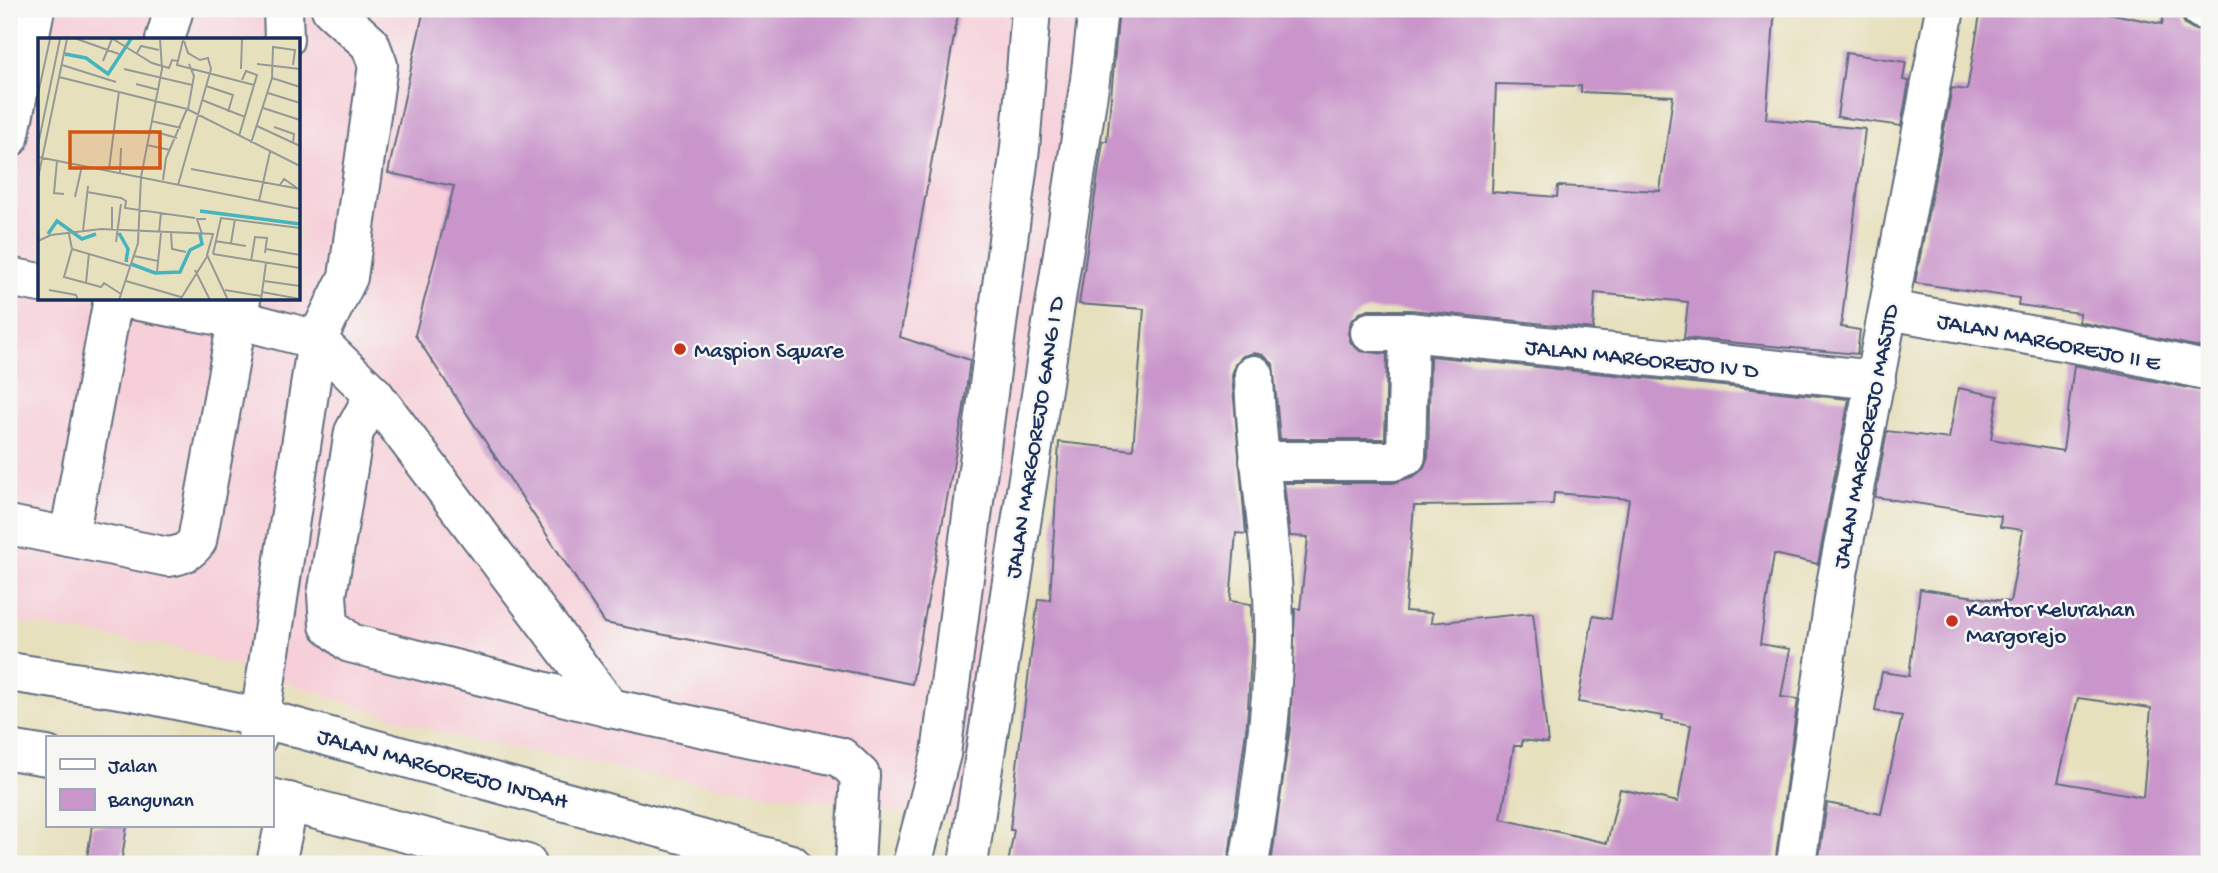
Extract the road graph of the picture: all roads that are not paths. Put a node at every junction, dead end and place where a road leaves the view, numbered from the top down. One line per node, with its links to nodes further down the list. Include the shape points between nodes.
1 (174, 9): 10 (street)
2 (284, 9): 11 (street)
3 (331, 9): 21 (street, via 370,44 377,65 348,277)
4 (1031, 9): 39 (street, via 1020,148 941,754)
5 (1098, 9): 40 (street, JALAN MARGOREJO GANG I D)
6 (2201, 9): 8 (street)
7 (1934, 10): 18 (street, JALAN MARGOREJO MASJID)
8 (2209, 11)
9 (24, 26): 12 (street)
10 (166, 38)
11 (284, 38)
12 (9, 138)
13 (9, 277): 14 (street)
14 (38, 283)
15 (113, 301): 28 (street)
16 (150, 301): 17 (street)
17 (239, 309): 21 (street); 28 (street, via 197,541 192,548 168,557)
18 (1889, 310): 22 (street, JALAN MARGOREJO II E); 24 (street, JALAN MARGOREJO MASJID)
19 (1370, 332): 20 (street, JALAN MARGOREJO IV D)
20 (1409, 332): 24 (street, JALAN MARGOREJO IV D); 26 (street, via 1406,456 1393,461)
21 (317, 340): 25 (street); 31 (street)
22 (2209, 371)
23 (1254, 375): 26 (street)
24 (1876, 380): 42 (street, JALAN MARGOREJO MASJID, via 1837,579)
25 (374, 396): 30 (street); 30 (street, via 354,432 327,595 329,625 350,643)
26 (1259, 461): 41 (street, via 1269,537 1274,641)
27 (9, 525): 28 (street)
28 (69, 537)
29 (9, 672): 31 (street, JALAN MARGOREJO INDAH, via 133,691)
30 (610, 708): 38 (street, via 841,757 860,775)
31 (259, 728): 37 (street, JALAN MARGOREJO INDAH)
32 (9, 750): 33 (street)
33 (46, 756)
34 (280, 800): 35 (street); 36 (street)
35 (276, 864)
36 (527, 864)
37 (791, 864)
38 (855, 864)
39 (912, 864)
40 (968, 864)
41 (1250, 864)
42 (1796, 864)

